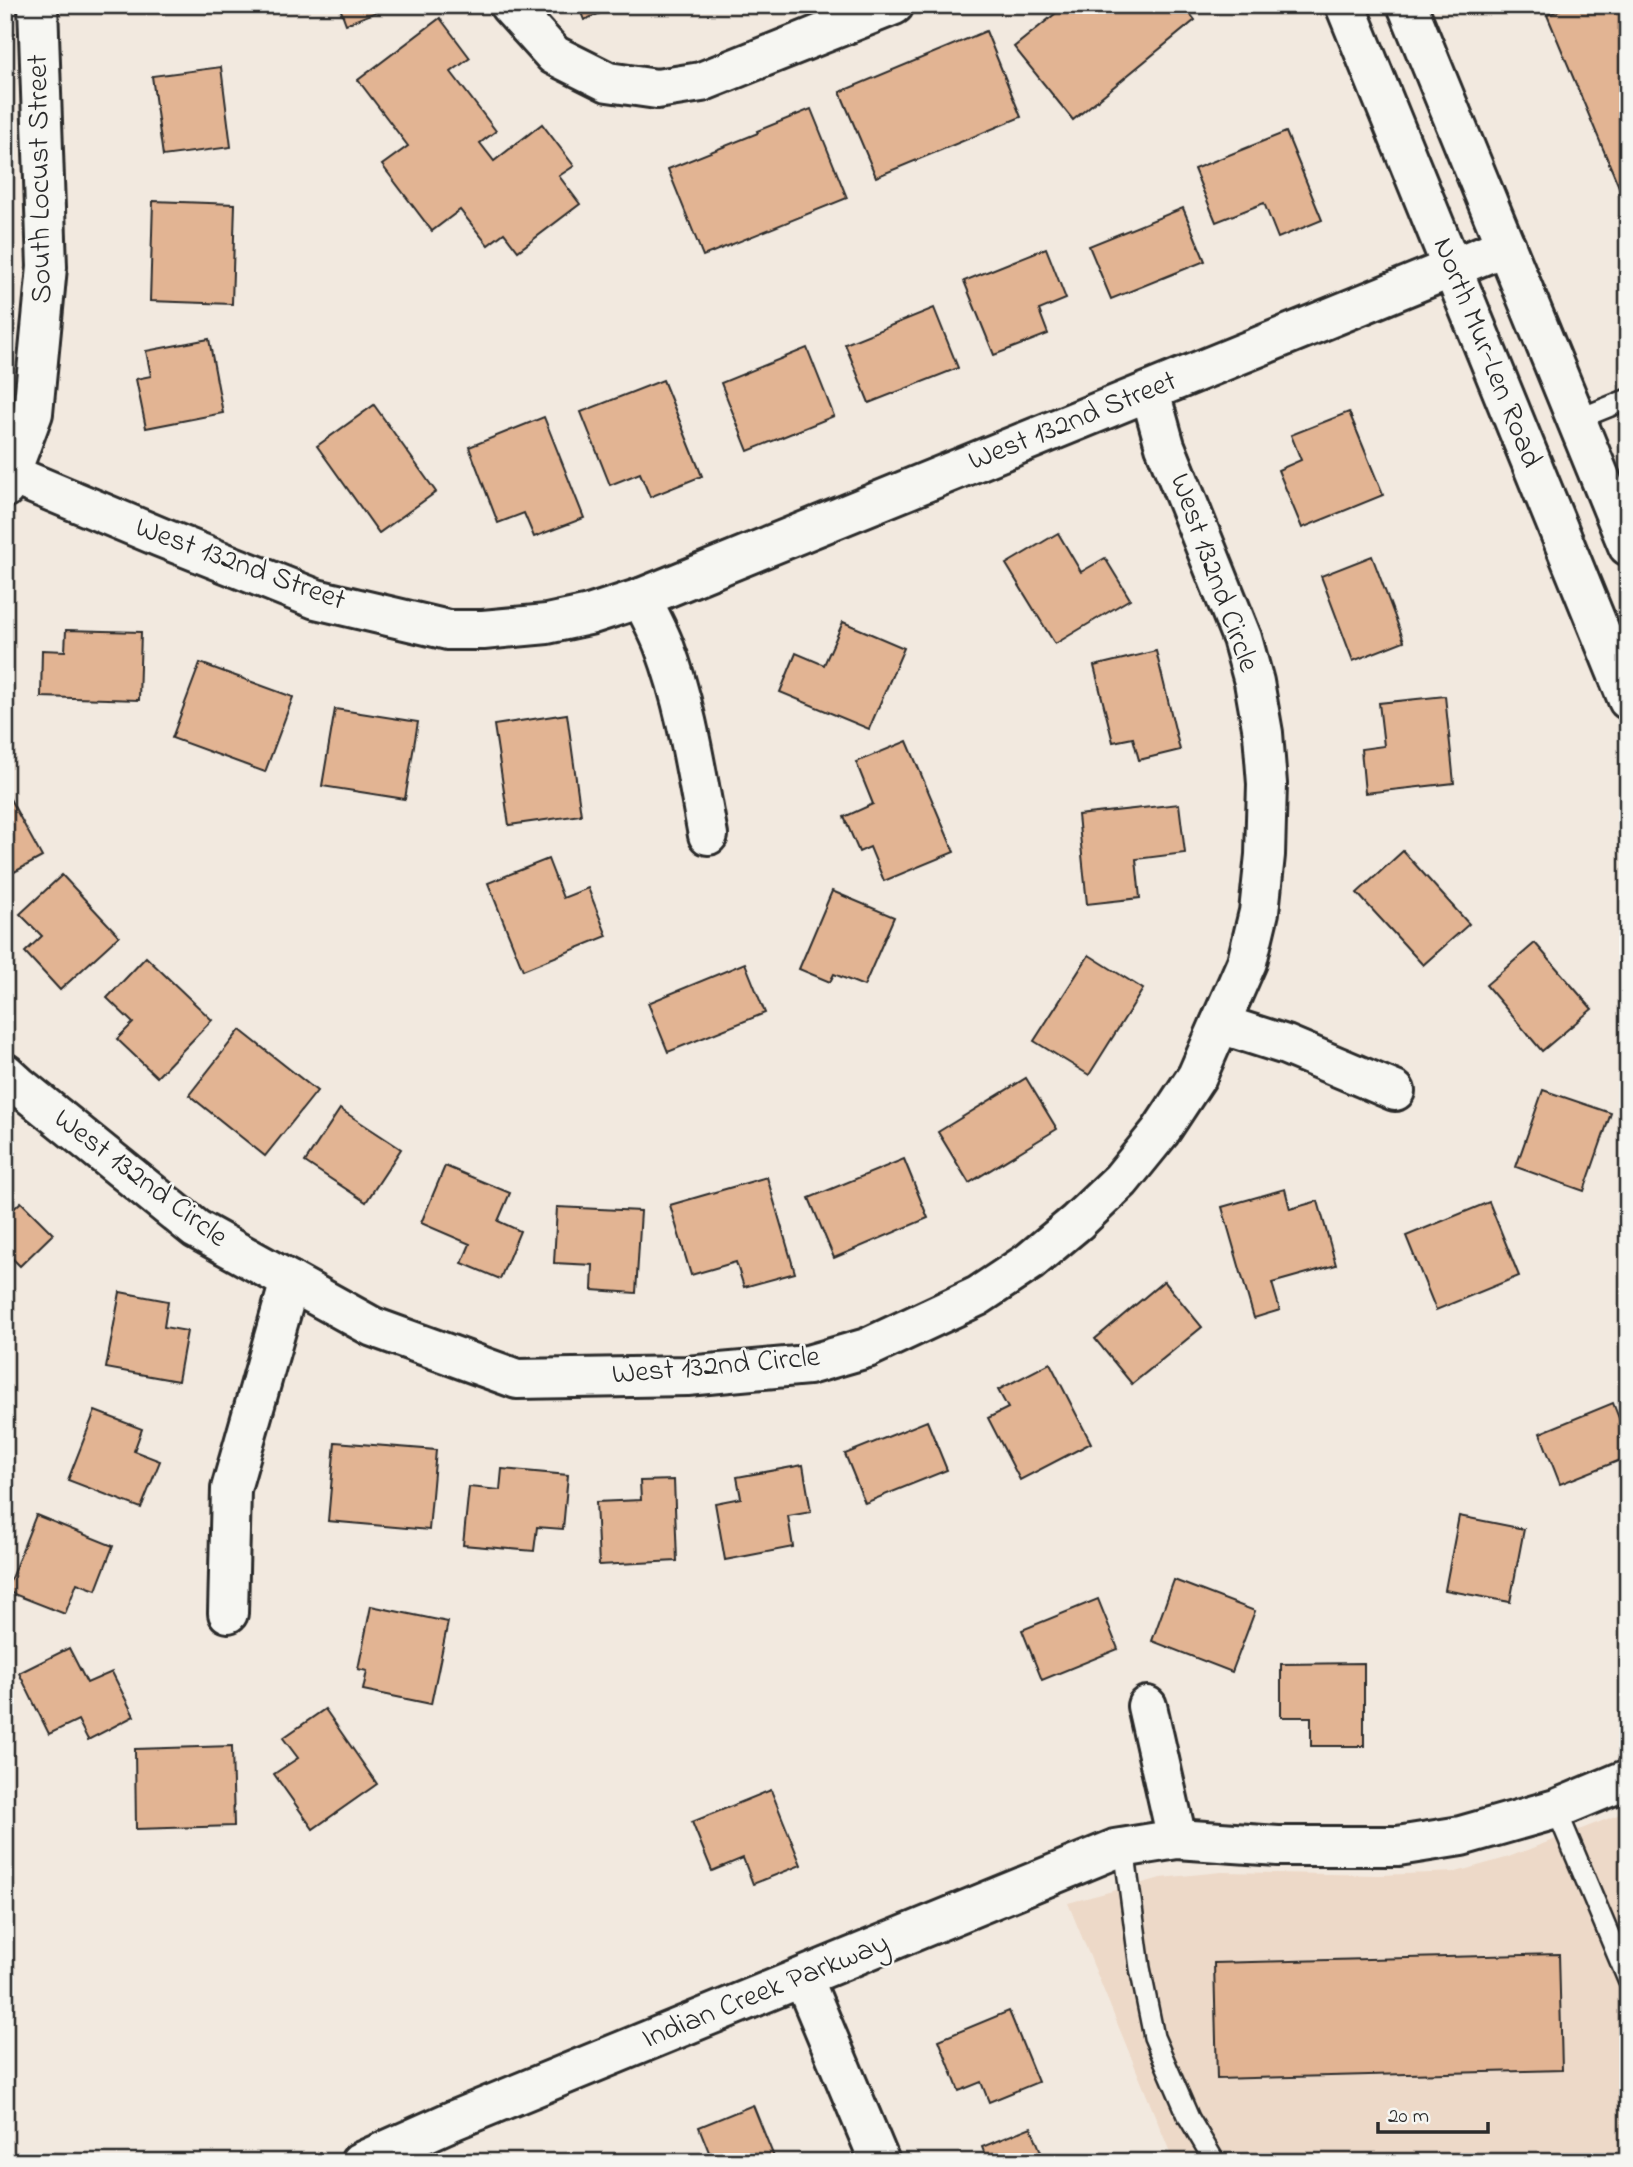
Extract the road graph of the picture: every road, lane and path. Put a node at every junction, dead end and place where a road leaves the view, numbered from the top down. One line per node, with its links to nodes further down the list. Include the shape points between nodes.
1 (38, 5): 11 (street, South Locust Street, via 47,267 33,413)
2 (509, 5): 3 (street, via 554,55 608,82 657,89 701,82)
3 (894, 5)
4 (1345, 5): 7 (street, North Mur-Len Road)
5 (1408, 5): 6 (street, North Mur-Len Road)
6 (1506, 246): 7 (street, West 132nd Street); 10 (street, North Mur-Len Road)
7 (1451, 268): 8 (street, West 132nd Street); 14 (street, North Mur-Len Road)
8 (1150, 391): 13 (street, West 132nd Street); 16 (street, West 132nd Circle, via 1165,446 1242,638 1263,733 1267,784 1259,912 1247,962)
9 (1628, 399): 10 (lane)
10 (1576, 420): 12 (street, North Mur-Len Road)
11 (7, 479): 13 (street, West 132nd Street, via 316,599 448,630 547,624)
12 (1628, 546)
13 (641, 598): 15 (street, via 675,677)
14 (1628, 700)
15 (708, 835)
16 (1220, 1024): 18 (street, via 1286,1045); 19 (street, West 132nd Circle, via 1197,1076 1160,1132 1121,1180 1029,1262 978,1296 867,1348 807,1365 687,1376 517,1378 373,1327)
17 (5, 1073): 19 (street, West 132nd Circle, via 196,1228)
18 (1395, 1091)
19 (290, 1281): 20 (street, via 231,1489)
20 (228, 1613)
21 (1147, 1706): 24 (street)
22 (1628, 1779): 23 (street, Indian Creek Parkway)
23 (1556, 1809): 24 (street, Indian Creek Parkway, via 1461,1836 1398,1846 1278,1846); 27 (lane)
24 (1177, 1839): 25 (street, Indian Creek Parkway)
25 (1124, 1847): 26 (street, Indian Creek Parkway); 30 (lane, via 1154,2037 1189,2118)
26 (803, 1978): 28 (street, Indian Creek Parkway); 29 (street)
27 (1628, 1980)
28 (360, 2162)
29 (880, 2162)
30 (1215, 2162)

